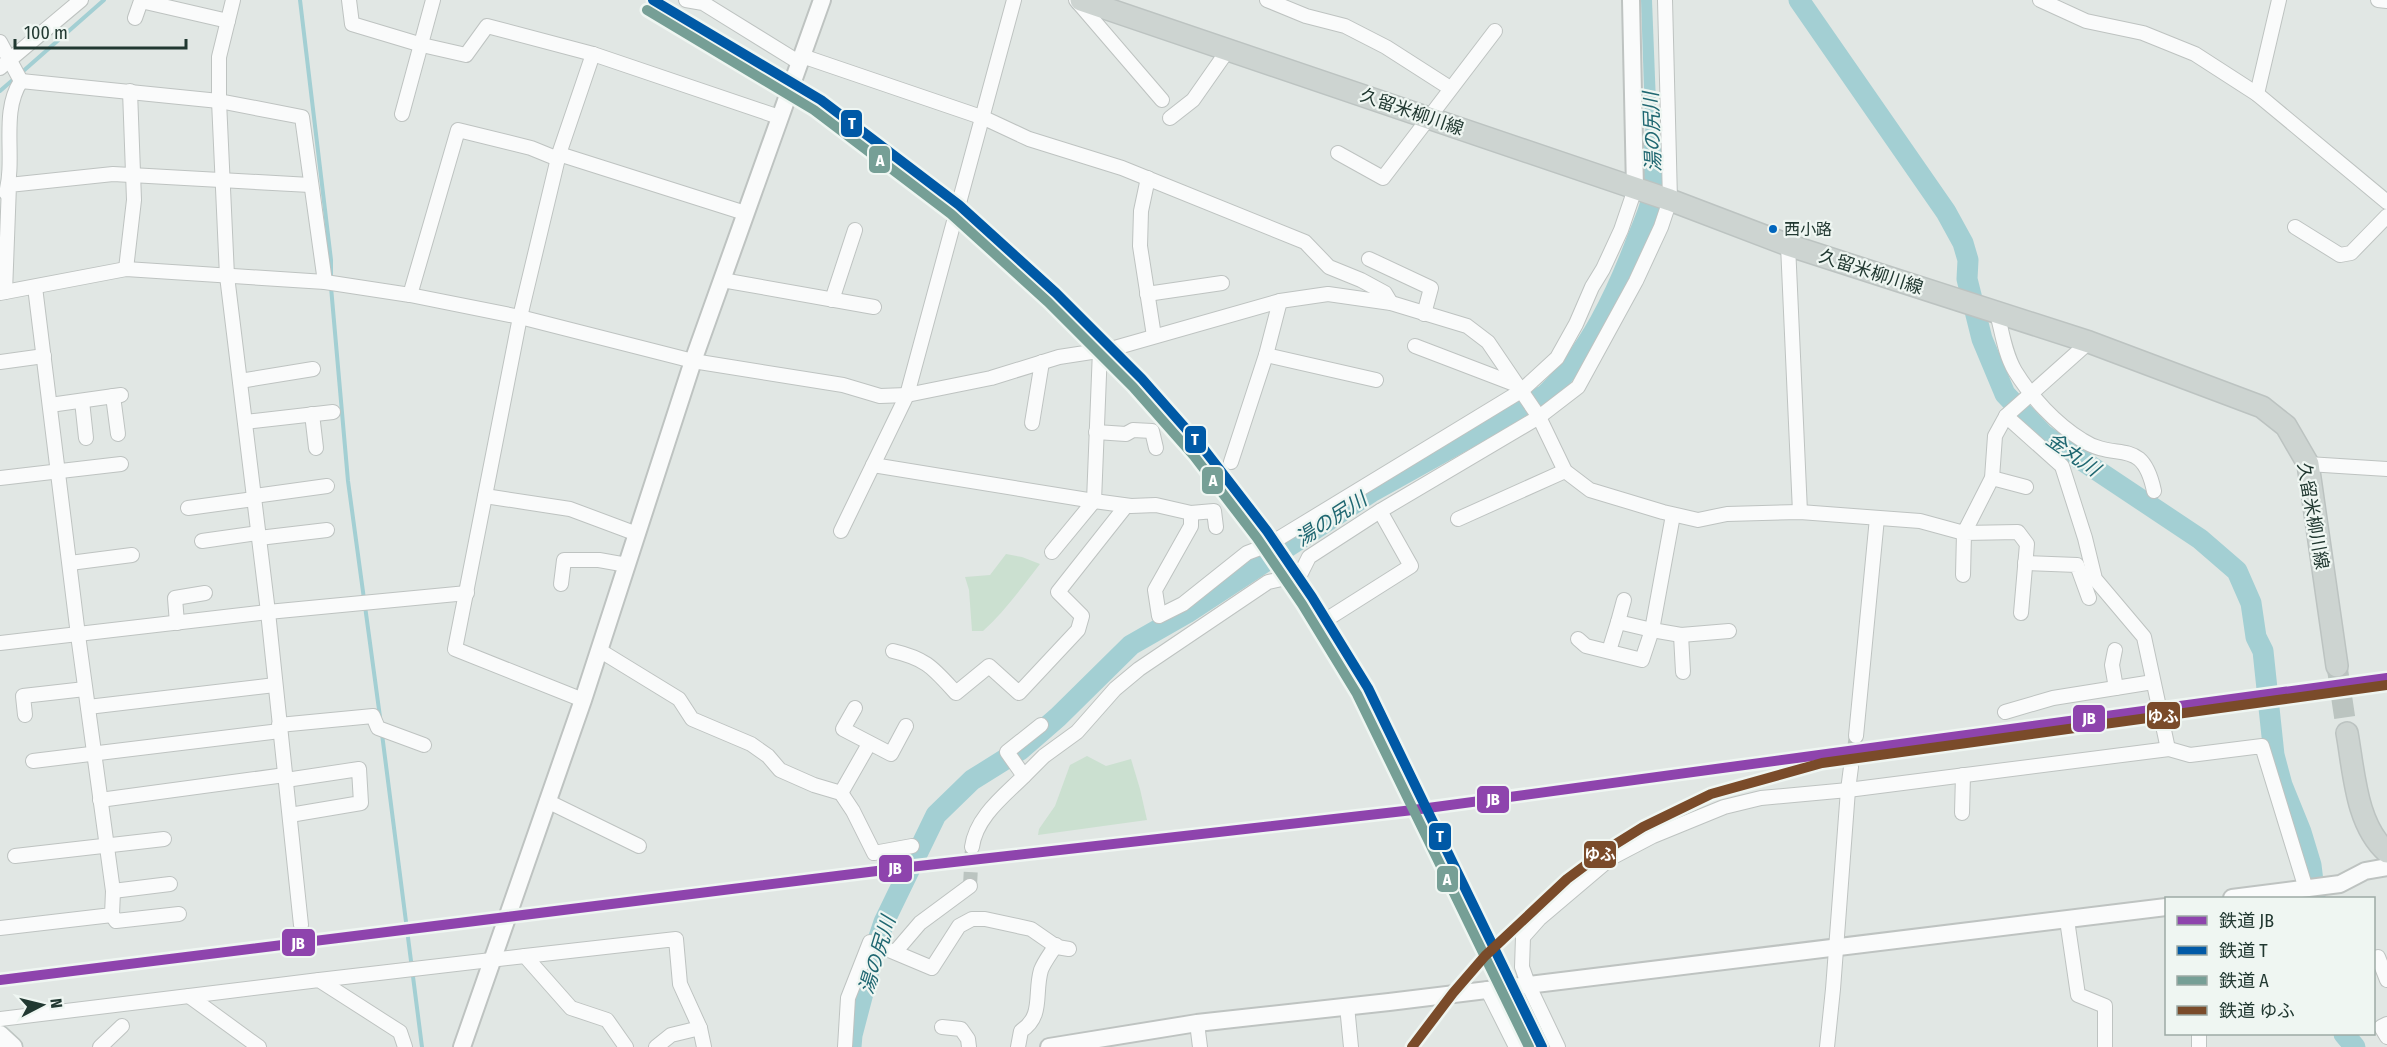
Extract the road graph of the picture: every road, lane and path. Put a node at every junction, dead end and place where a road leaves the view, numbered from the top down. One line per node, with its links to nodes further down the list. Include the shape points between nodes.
1 (81, 0): 25 (street)
2 (233, 0): 18 (street)
3 (349, 0): 21 (street, via 352,24)
4 (434, 0): 21 (street)
5 (686, 0): 24 (street, via 703,3)
6 (822, 0): 24 (street)
7 (1014, 0): 34 (street)
8 (1076, 0): 30 (street)
9 (1081, 0): 22 (main road, 久留米柳川線)
10 (1267, 0): 27 (street, via 1345,26)
11 (1631, 0): 44 (street)
12 (1665, 0): 45 (street)
13 (2040, 0): 29 (street, via 2086,21 2143,33 2195,54)
14 (2279, 0): 29 (street)
15 (2378, 0): 16 (street)
16 (2387, 2)
17 (135, 18): 18 (street, via 141,1)
18 (228, 21): 31 (street, via 219,57)
19 (1495, 31): 27 (street)
20 (0, 42): 25 (street)
21 (422, 45): 23 (street, via 466,55 487,26); 32 (street)
22 (1228, 50): 35 (street, via 1193,100); 36 (main road, 久留米柳川線)
23 (593, 54): 33 (street); 38 (street)
24 (801, 59): 33 (street); 34 (street)
25 (7, 64): 26 (street)
26 (21, 81): 28 (street); 42 (street, via 10,107)
27 (1450, 88): 36 (street)
28 (130, 91): 31 (street); 39 (street)
29 (2257, 94): 46 (street)
30 (1162, 100)
31 (219, 101): 41 (street); 43 (street, via 302,117)
32 (402, 114)
33 (779, 117): 47 (street)
34 (984, 118): 40 (street, via 1029,139); 84 (street)
35 (1170, 118)
36 (1431, 118): 37 (street, via 1383,178); 44 (main road, 久留米柳川線)
37 (1338, 153)
38 (559, 157): 47 (street); 62 (street, via 458,130); 69 (street)
39 (133, 176): 41 (street); 42 (street, via 113,174); 54 (street)
40 (1148, 178): 61 (street, via 1141,211 1140,246); 65 (street, via 1305,242 1329,267 1385,293)
41 (223, 179): 43 (street); 55 (street)
42 (9, 185): 48 (street); 60 (street)
43 (310, 185): 57 (street)
44 (1641, 191): 45 (main road, 久留米柳川線); 82 (street, via 1557,358)
45 (1669, 200): 52 (main road, 久留米柳川線); 90 (street, via 1662,227 1636,281 1578,387)
46 (2387, 202)
47 (745, 213): 56 (street)
48 (0, 215)
49 (2387, 216): 50 (street, via 2351,253 2340,255)
50 (2295, 227)
51 (855, 230): 63 (street)
52 (1788, 244): 67 (main road, 久留米柳川線); 116 (street)
53 (1370, 260): 68 (street, via 1431,288)
54 (126, 269): 55 (street); 59 (street)
55 (227, 276): 57 (street); 81 (street)
56 (722, 280): 63 (street); 76 (street)
57 (325, 282): 62 (street)
58 (1222, 283): 61 (street)
59 (35, 287): 60 (street); 75 (street)
60 (2, 293)
61 (1148, 294): 70 (street)
62 (410, 295): 69 (street)
63 (832, 300): 66 (street)
64 (1280, 301): 65 (street, via 1328,294); 70 (street); 74 (street)
65 (1391, 303): 68 (street)
66 (874, 307)
67 (1999, 313): 71 (main road, 久留米柳川線); 83 (street, via 2014,369)
68 (1424, 314): 82 (street, via 1467,326 1488,342)
69 (520, 317): 76 (street); 110 (street)
70 (1154, 336): 73 (street)
71 (2089, 342): 83 (street); 100 (main road, 久留米柳川線, via 2262,407 2286,426)
72 (1415, 346): 82 (street)
73 (1100, 350): 78 (street); 93 (street)
74 (1266, 355): 80 (street); 98 (street)
75 (44, 356): 77 (street); 86 (street)
76 (693, 361): 84 (street, via 843,385 880,396); 125 (street)
77 (0, 362)
78 (1042, 362): 84 (street, via 991,378); 92 (street)
79 (313, 369): 81 (street)
80 (1376, 380)
81 (240, 381): 91 (street)
82 (1519, 388): 90 (street); 117 (street, via 1268,545 1247,553 1183,604 1159,616 1155,590 1191,526)
83 (2031, 394): 89 (street); 109 (street, via 2084,442 2144,461)
84 (908, 395): 101 (street)
85 (82, 401): 86 (street); 94 (street, via 117,396); 95 (street)
86 (50, 405): 103 (street)
87 (333, 412): 88 (street)
88 (312, 414): 91 (street); 96 (street)
89 (2006, 416): 106 (street, via 1995,436); 156 (street, via 2062,466 2095,579 2144,637)
90 (1539, 417): 104 (street); 115 (street)
91 (245, 422): 111 (street)
92 (1032, 423)
93 (1096, 432): 97 (street, via 1152,431); 112 (street)
94 (118, 435)
95 (86, 438)
96 (316, 448)
97 (1156, 448)
98 (1231, 462)
99 (121, 464): 103 (street)
100 (2308, 464): 102 (street); 154 (main road, 久留米柳川線)
101 (873, 465): 112 (street); 123 (street)
102 (2387, 469)
103 (59, 470): 105 (street); 130 (street)
104 (1565, 471): 118 (street, via 1590,490); 120 (street)
105 (0, 478)
106 (1992, 478): 108 (street); 124 (street)
107 (327, 486): 111 (street)
108 (2026, 488)
109 (2154, 491)
110 (485, 496): 125 (street, via 570,510); 136 (street)
111 (254, 497): 114 (street); 126 (street)
112 (1094, 501): 113 (street); 128 (street)
113 (1126, 506): 117 (street, via 1156,505); 152 (street, via 1058,592 1082,616 1078,630 1019,693 989,666 956,693 930,665 915,656)
114 (188, 508)
115 (1380, 511): 141 (street, via 1411,566); 177 (street, via 1309,557 1300,575 1268,582 1139,669 1115,689 1077,732)
116 (1800, 512): 118 (street, via 1727,514 1698,520); 119 (street)
117 (1191, 513): 121 (street, via 1215,511)
118 (1673, 515): 144 (street)
119 (1878, 518): 124 (street, via 1920,521); 169 (street)
120 (1458, 519)
121 (1216, 526)
122 (327, 530): 126 (street)
123 (841, 531)
124 (1964, 533): 131 (street, via 2018,532 2027,543); 133 (street)
125 (637, 534): 132 (street)
126 (259, 536): 127 (street); 139 (street)
127 (202, 541)
128 (1052, 552)
129 (132, 555): 130 (street)
130 (70, 563): 146 (street)
131 (2025, 563): 137 (street, via 2077,565); 140 (street)
132 (627, 565): 134 (street, via 564,560); 150 (street)
133 (1963, 574)
134 (561, 584)
135 (205, 593): 143 (street, via 175,598)
136 (466, 593): 139 (street); 160 (street, via 455,649)
137 (2089, 598)
138 (1624, 600): 142 (street)
139 (268, 612): 143 (street); 157 (street)
140 (2021, 612)
141 (1332, 616)
142 (1618, 622): 144 (street); 153 (street)
143 (177, 623): 146 (street)
144 (1652, 630): 147 (street); 153 (street, via 1642,660)
145 (1729, 631): 147 (street)
146 (78, 635): 149 (street); 158 (street)
147 (1681, 635): 155 (street)
148 (1578, 639): 153 (street, via 1586,646)
149 (0, 643)
150 (599, 650): 160 (street); 180 (street, via 679,699 693,719 751,744 780,770)
151 (2115, 650): 159 (street, via 2112,665)
152 (893, 651)
153 (1608, 651)
154 (2337, 666)
155 (1683, 672)
156 (2153, 682): 159 (street); 172 (street)
157 (275, 685): 161 (street); 167 (street)
158 (85, 688): 161 (street); 164 (street, via 22,696)
159 (2116, 688): 163 (street, via 2053,698)
160 (583, 700): 182 (street)
161 (88, 707): 173 (street)
162 (855, 708): 170 (street, via 843,729)
163 (2005, 712)
164 (25, 715)
165 (1041, 725): 177 (street, via 1007,752)
166 (906, 726): 170 (street, via 891,754)
167 (280, 728): 171 (street, via 373,716 378,728); 173 (street); 178 (street)
168 (2347, 733): 190 (main road, via 2359,803 2376,843)
169 (1856, 736)
170 (869, 744): 180 (street)
171 (424, 745)
172 (2168, 749): 176 (street); 195 (street, via 2190,755 2262,746)
173 (94, 754): 174 (street); 181 (street)
174 (33, 761)
175 (1851, 767): 179 (street)
176 (1963, 775): 179 (street); 183 (street)
177 (1024, 776): 189 (street, via 994,806 974,834)
178 (286, 777): 181 (street); 184 (street); 184 (street, via 358,769 361,803)
179 (1848, 790): 204 (street); 211 (street, via 1761,798 1724,807 1611,858 1523,937 1522,967)
180 (841, 793): 188 (street, via 874,853)
181 (100, 800): 186 (street)
182 (547, 801): 187 (street); 208 (street)
183 (1962, 813)
184 (290, 815): 202 (street)
185 (164, 839): 186 (street)
186 (106, 845): 191 (street); 196 (street)
187 (639, 846)
188 (912, 846)
189 (972, 847)
190 (2387, 852)
191 (15, 856)
192 (2387, 867): 195 (street, via 2365,871 2340,884)
193 (170, 884): 196 (street)
194 (970, 886): 205 (street, via 920,923)
195 (2306, 889): 197 (street)
196 (112, 891): 200 (street)
197 (2240, 897)
198 (2165, 907): 201 (street)
199 (179, 914): 200 (street, via 116,921)
200 (112, 915): 203 (street)
201 (2067, 920): 204 (street); 240 (street, via 2078,995 2105,1006)
202 (301, 925)
203 (0, 928)
204 (1836, 947): 211 (street); 239 (street)
205 (896, 951): 231 (street, via 870,942 848,998); 233 (street, via 932,968 959,926 972,919 1031,929 1062,947 1041,970 1032,1024 1021,1031)
206 (525, 956): 208 (street); 220 (street, via 676,939 680,984); 228 (street, via 571,1008 607,1020)
207 (2378, 957): 210 (street)
208 (492, 960): 209 (street); 227 (street)
209 (319, 980): 213 (street); 226 (street, via 400,1032)
210 (2387, 980)
211 (1528, 984): 212 (street); 238 (street)
212 (1487, 989): 214 (street); 237 (street)
213 (189, 996): 215 (street); 225 (street)
214 (1347, 1006): 216 (street); 236 (street)
215 (0, 1018)
216 (1197, 1023): 234 (street); 235 (street)
217 (2387, 1024): 222 (street, via 2381,1027)
218 (122, 1026): 224 (street)
219 (942, 1027): 232 (street, via 961,1029)
220 (700, 1028): 229 (street, via 671,1035); 230 (street)
221 (0, 1035): 223 (main road)
222 (2387, 1037)
223 (13, 1047)
224 (100, 1047)
225 (258, 1047)
226 (405, 1047)
227 (462, 1047)
228 (626, 1047)
229 (656, 1047)
230 (704, 1047)
231 (845, 1047)
232 (969, 1047)
233 (1018, 1047)
234 (1049, 1047)
235 (1200, 1047)
236 (1351, 1047)
237 (1516, 1047)
238 (1558, 1047)
239 (1827, 1047)
240 (2105, 1047)

